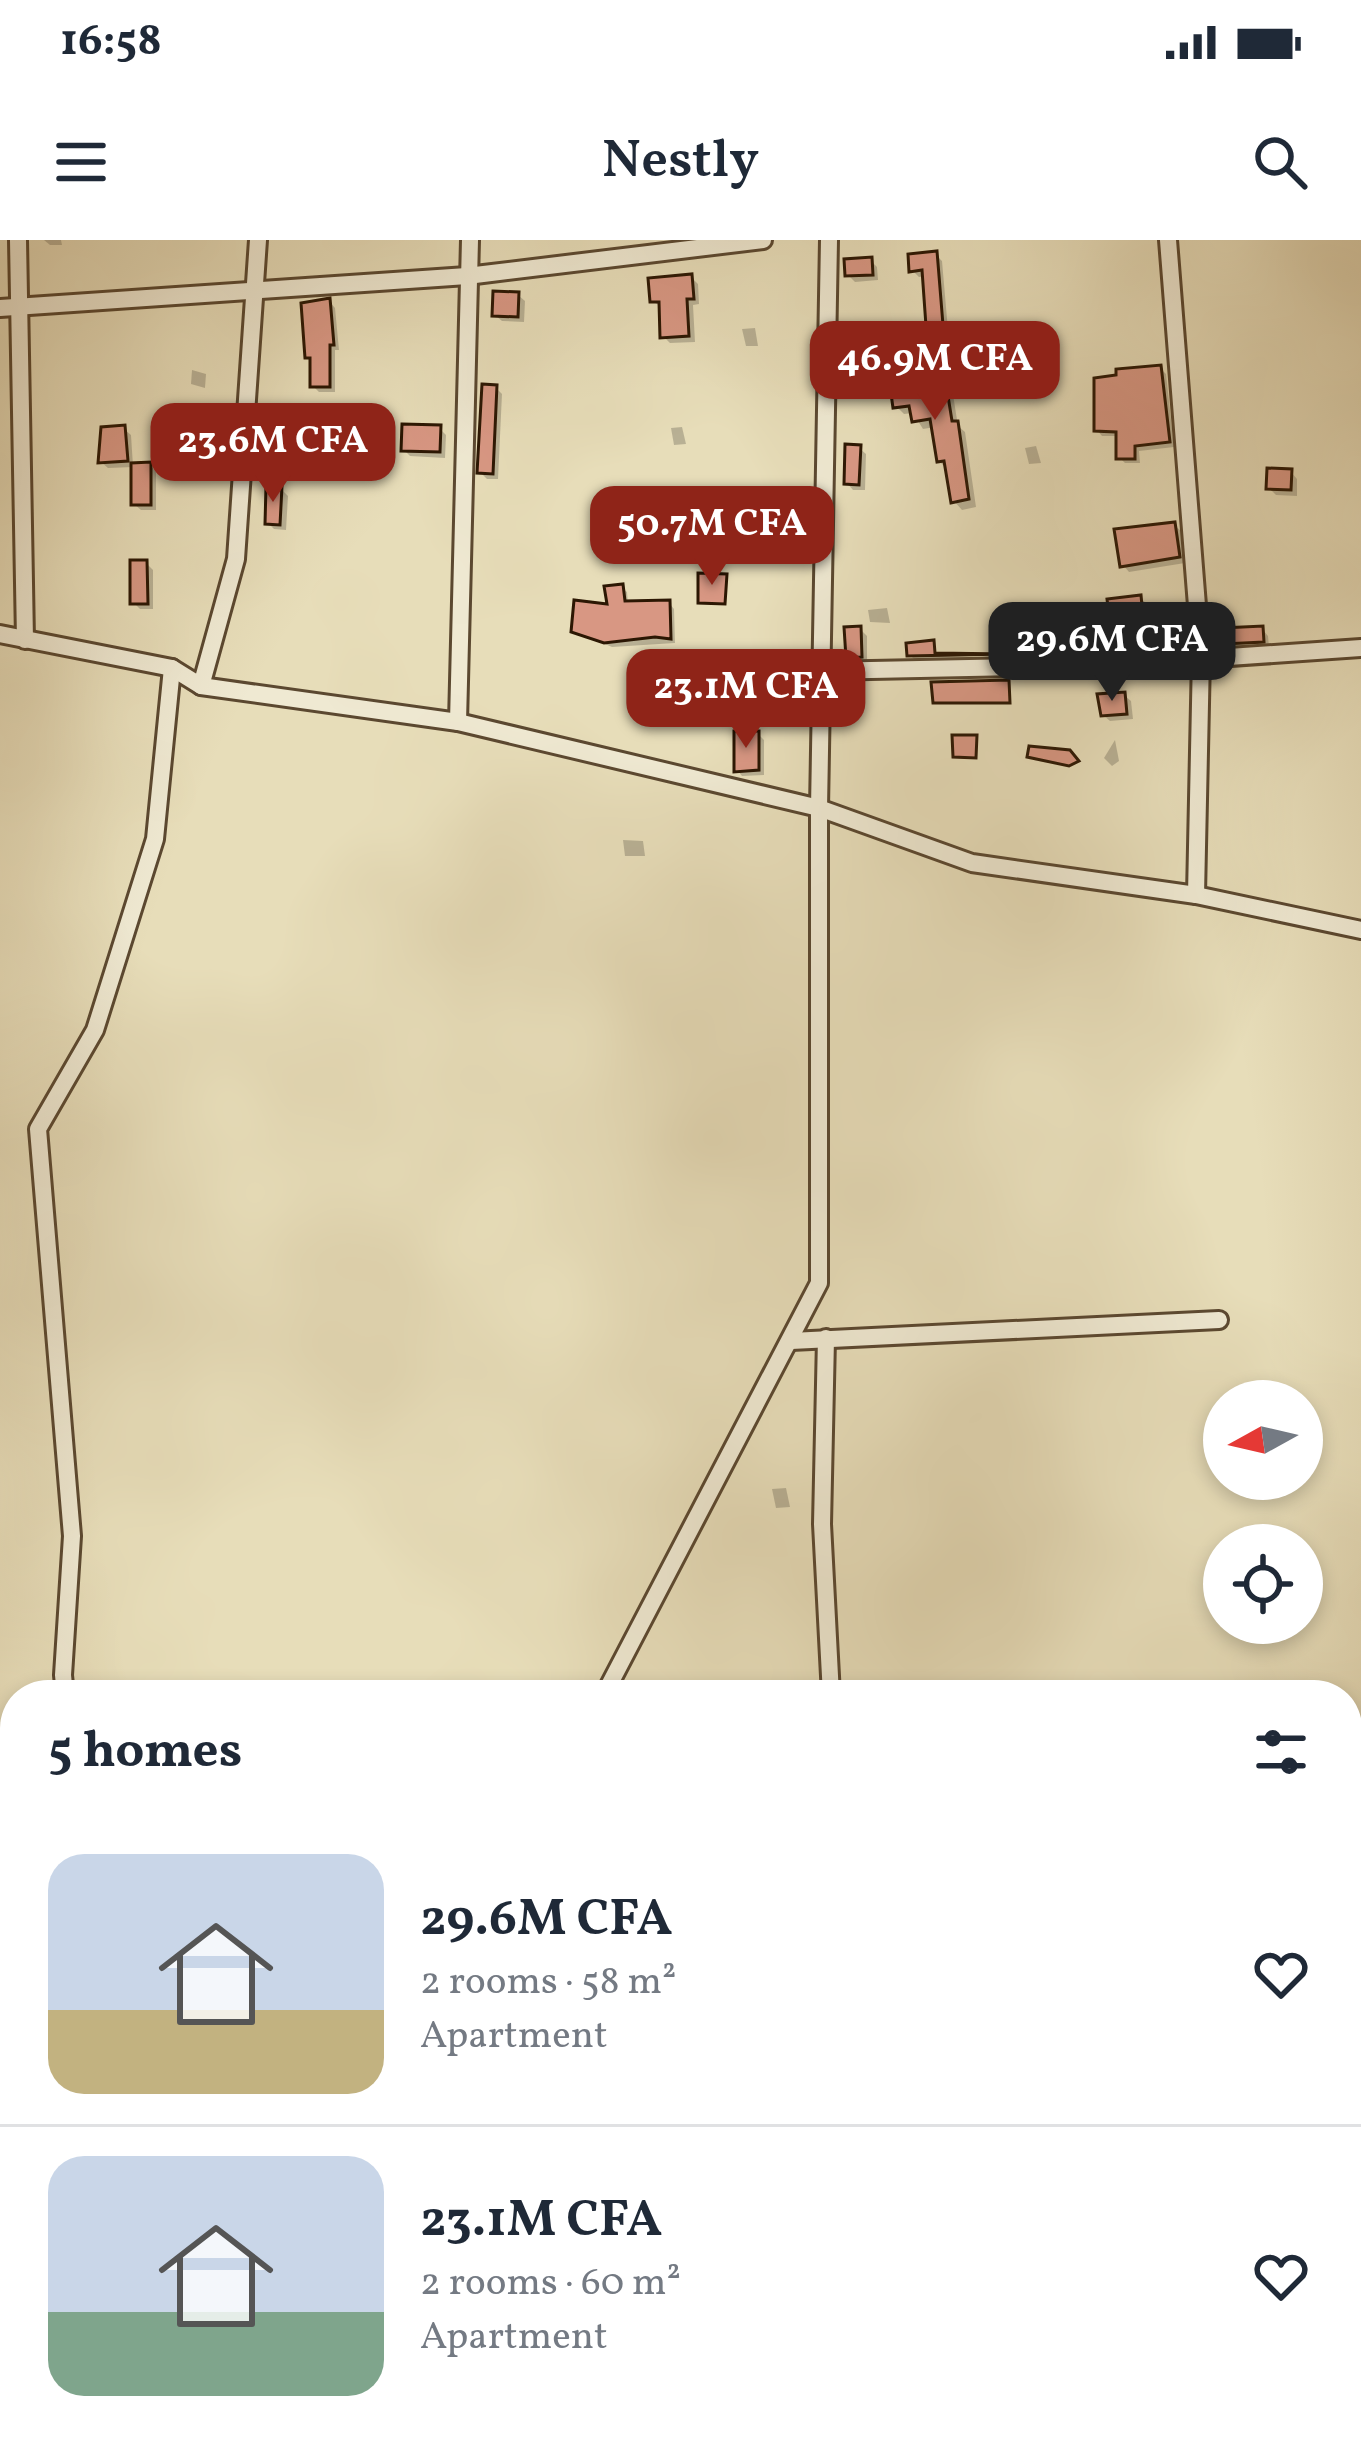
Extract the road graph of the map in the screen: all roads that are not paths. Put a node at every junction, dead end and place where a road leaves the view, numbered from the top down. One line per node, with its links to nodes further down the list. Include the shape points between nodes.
1 (18, 240): 9 (street)
2 (258, 240): 8 (street)
3 (470, 240): 7 (street)
4 (763, 240): 7 (street)
5 (829, 240): 15 (street)
6 (1168, 240): 13 (street)
7 (467, 276): 8 (street); 17 (street)
8 (257, 292): 9 (street); 16 (street, via 236,559)
9 (9, 308): 11 (street)
10 (0, 634): 11 (street)
11 (25, 640): 14 (street)
12 (1361, 648): 13 (street)
13 (1202, 656): 15 (street); 19 (street)
14 (172, 668): 16 (street); 24 (street, via 155,839 95,1030 38,1129 72,1536)
15 (821, 671): 18 (street)
16 (201, 686): 17 (street)
17 (458, 722): 18 (street)
18 (819, 808): 19 (street, via 972,862); 23 (street, via 819,1283)
19 (1196, 895): 20 (street)
20 (1361, 930)
21 (1220, 1320): 22 (street)
22 (826, 1337): 23 (street); 26 (street, via 822,1524)
23 (790, 1341): 25 (street)
24 (66, 1680)
25 (612, 1680)
26 (830, 1680)

